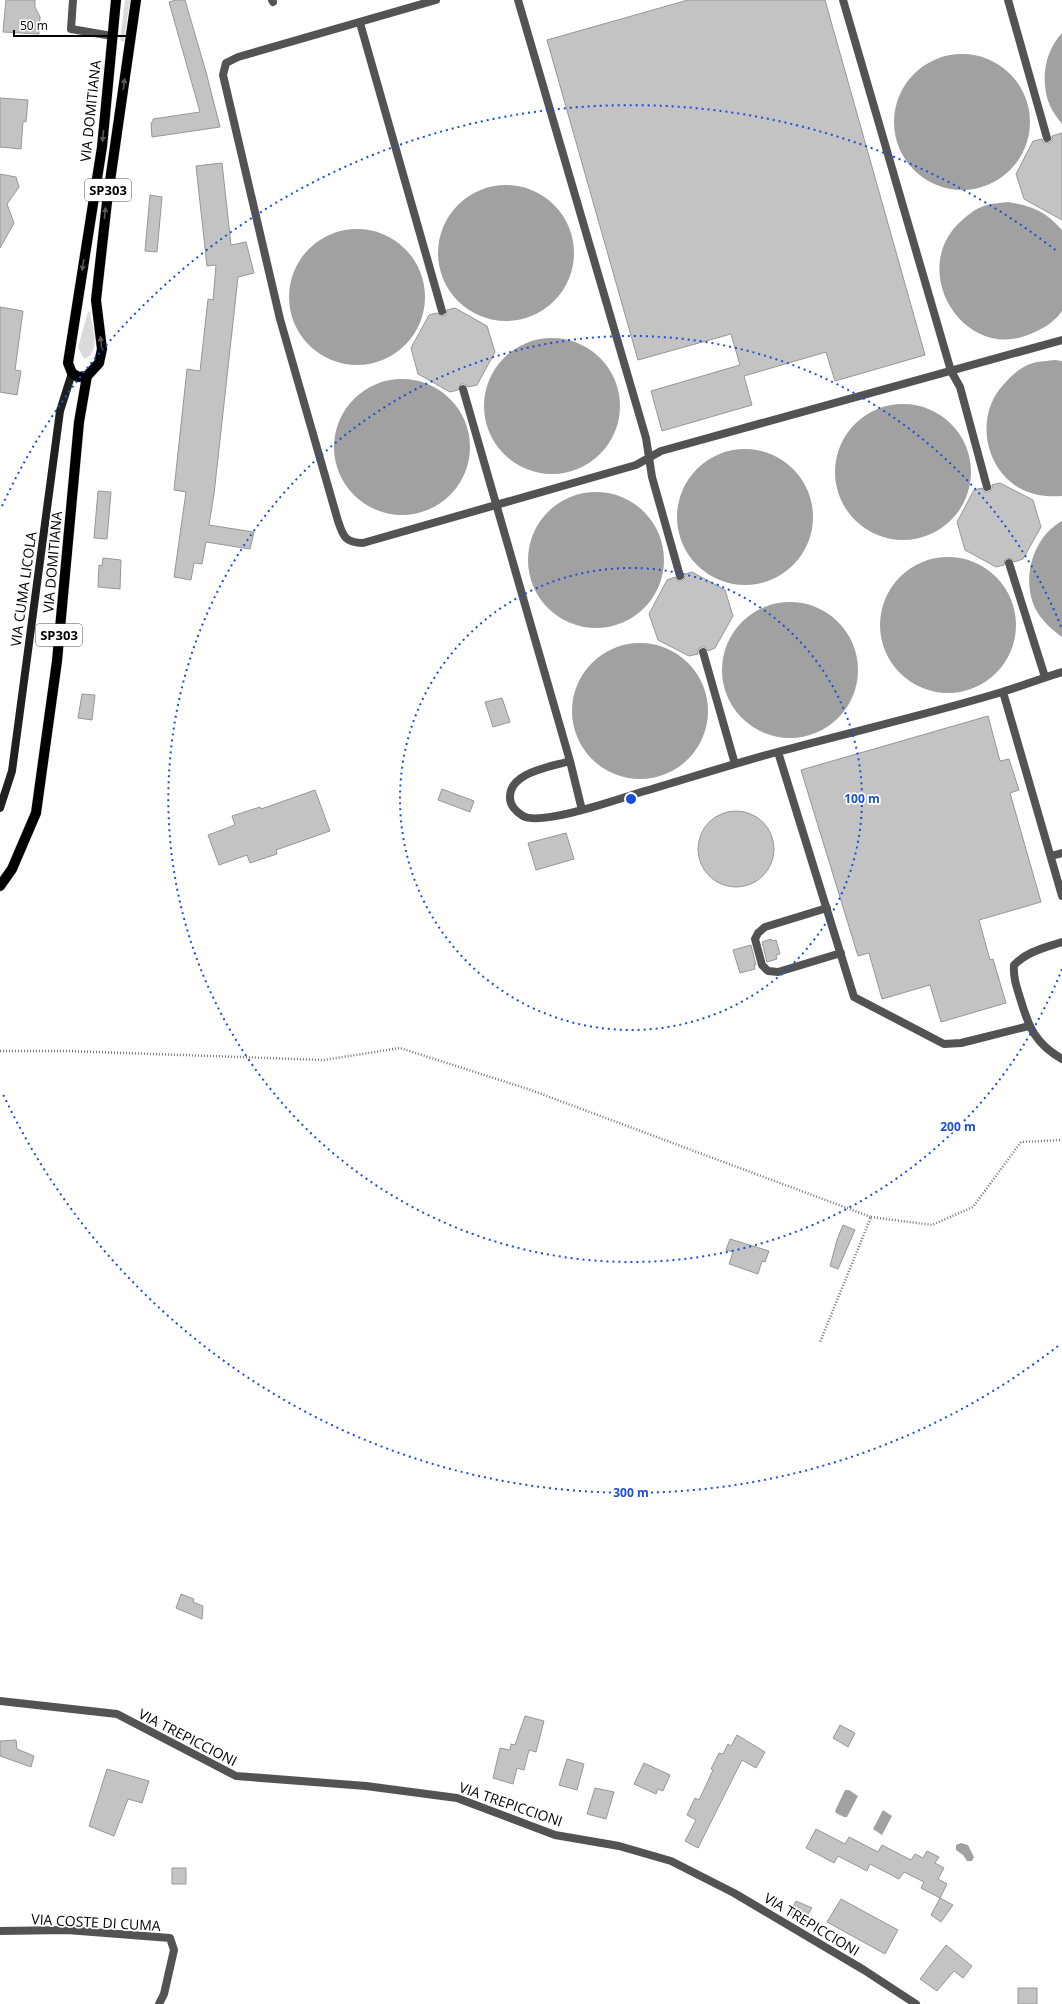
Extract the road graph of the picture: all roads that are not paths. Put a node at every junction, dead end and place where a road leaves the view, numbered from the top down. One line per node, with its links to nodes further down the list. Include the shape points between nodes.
1 (73, 0): 9 (street, via 71,29)
2 (116, 0): 9 (main road, VIA DOMITIANA / SP303)
3 (136, 0): 15 (main road, VIA DOMITIANA / SP303, one-way to 3, via 99,363 102,349 96,300 106,202)
4 (436, 0): 8 (street)
5 (518, 0): 17 (street)
6 (843, 0): 13 (street)
7 (1008, 0): 10 (street)
8 (360, 22): 11 (street); 19 (street, via 238,57 226,63 223,75 288,349 344,536 353,543 363,543)
9 (112, 36): 14 (main road, VIA DOMITIANA / SP303, one-way to 14, via 102,147 68,363)
10 (1047, 138)
11 (442, 311)
12 (1062, 340): 13 (street)
13 (951, 371): 17 (street, via 661,451); 18 (street, via 960,386)
14 (72, 373): 15 (main road, via 78,377); 29 (street, VIA CUMA LICOLA, via 60,411 12,771)
15 (87, 376): 33 (main road, VIA DOMITIANA / SP303, via 79,422 57,661 36,813 12,869)
16 (463, 389): 19 (street)
17 (650, 457): 19 (street, via 636,465); 21 (street, via 652,476)
18 (987, 487)
19 (497, 505): 27 (street)
20 (1009, 564): 24 (street)
21 (680, 576)
22 (703, 652): 28 (street)
23 (1062, 672): 24 (street)
24 (1045, 677): 25 (street)
25 (1003, 692): 26 (street); 32 (street)
26 (778, 752): 28 (street); 35 (street)
27 (570, 761): 30 (street); 30 (street, via 520,778 513,786 510,801 521,815 530,819)
28 (735, 764): 30 (street)
29 (0, 808)
30 (582, 810)
31 (1062, 853): 32 (street)
32 (1051, 856): 34 (street)
33 (0, 886)
34 (1062, 896)
35 (827, 908): 37 (street); 37 (street, via 765,927 758,933 755,939 762,965 768,971 778,972)
36 (1062, 942): 38 (street, via 1029,952 1014,964 1013,977)
37 (841, 952): 38 (street, via 854,997 944,1044 961,1043)
38 (1029, 1026): 39 (street, via 1041,1042)
39 (1062, 1059)
40 (0, 1701): 43 (street, VIA TREPICCIONI, via 117,1714 236,1776 366,1786 457,1798 555,1835 619,1846 671,1861 734,1893)
41 (0, 1932): 42 (street, VIA COSTE DI CUMA, via 67,1930 170,1938 174,1950 164,1994)
42 (159, 2004)
43 (916, 2004)

